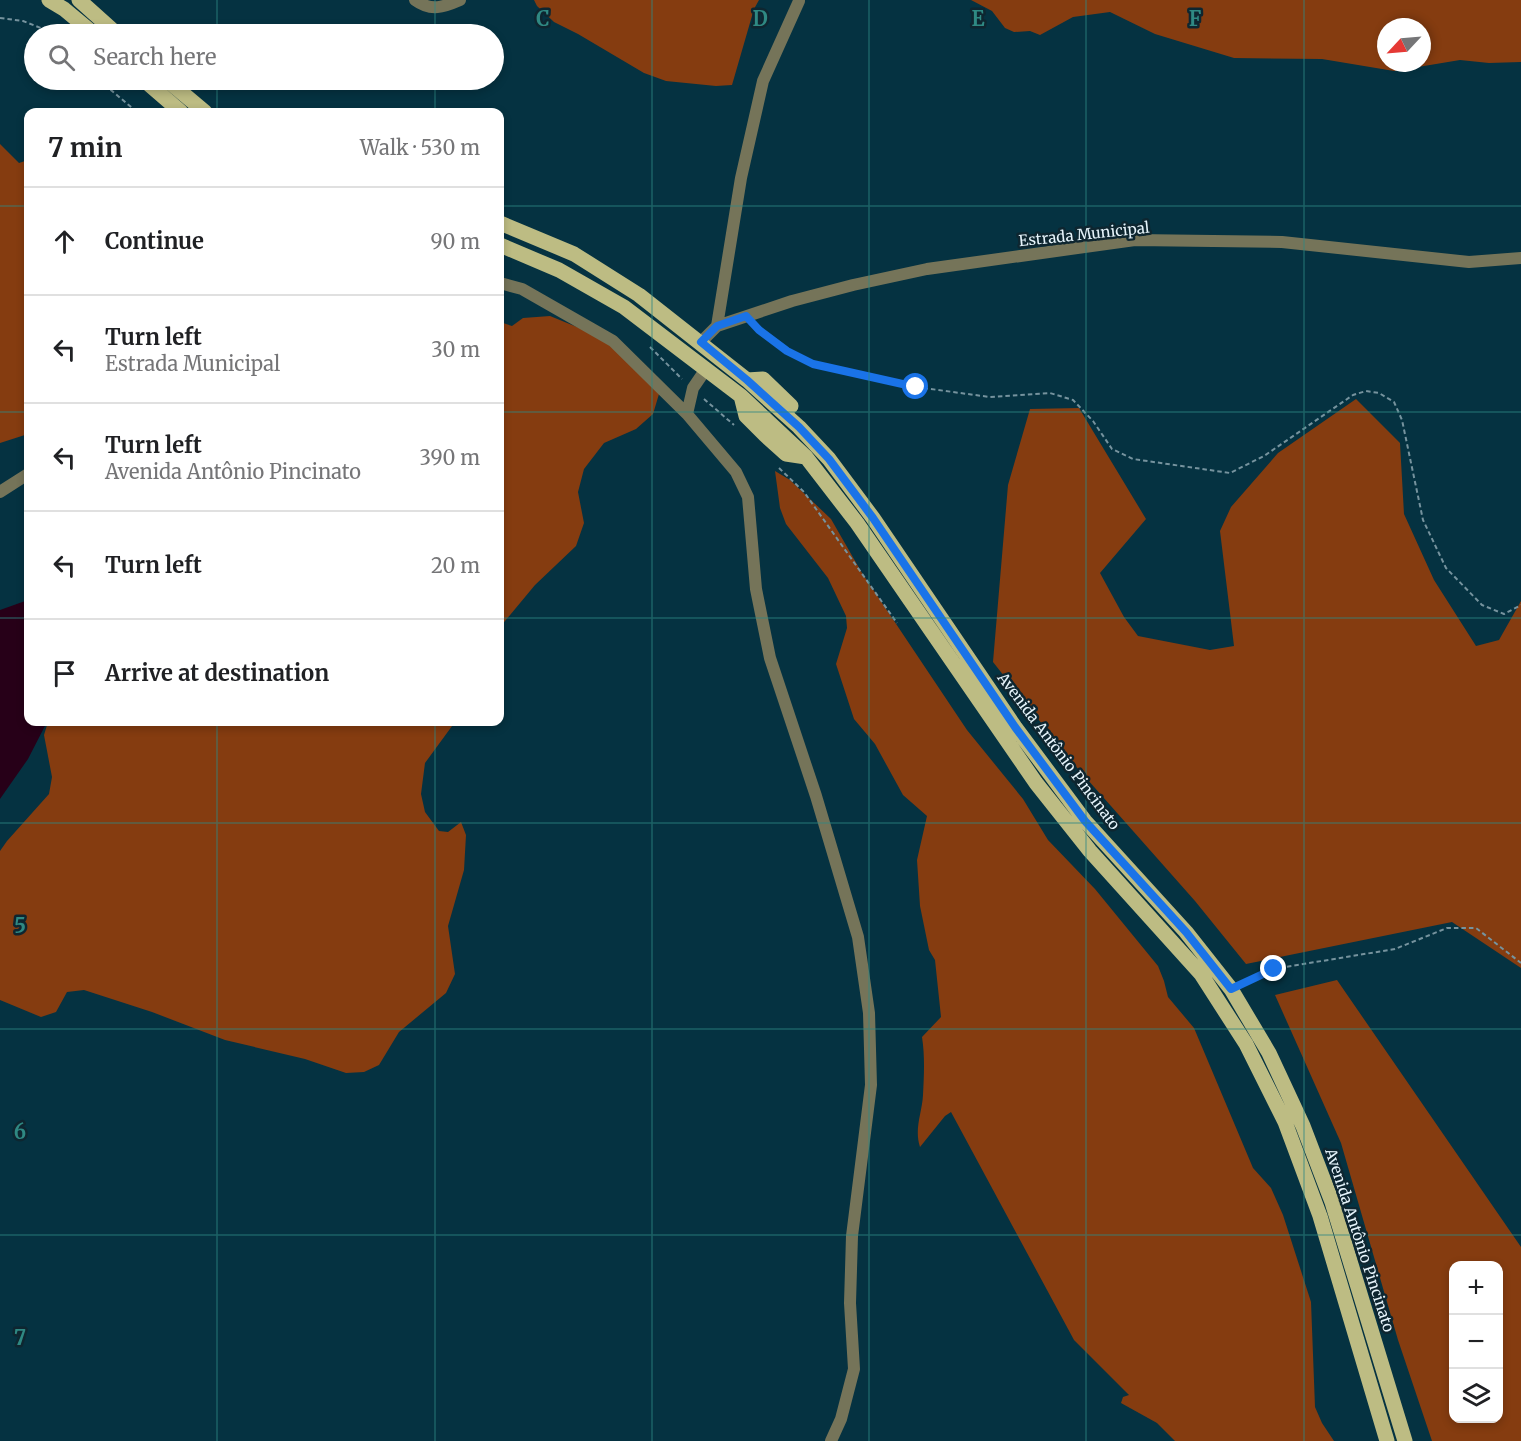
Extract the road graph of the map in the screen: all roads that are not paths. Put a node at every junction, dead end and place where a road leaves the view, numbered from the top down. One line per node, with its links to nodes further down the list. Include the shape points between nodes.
1 (49, 0): 6 (main road)
2 (79, 0): 7 (main road)
3 (416, 0): 4 (street, via 433,8)
4 (460, 0)
5 (800, 0): 16 (street, via 764,81 741,178)
6 (82, 24)
7 (106, 24)
8 (156, 90): 10 (main road)
9 (179, 90): 11 (main road)
10 (176, 108)
11 (200, 108)
12 (504, 225): 17 (main road, Avenida Antônio Pincinato, via 574,254 639,295)
13 (504, 246): 18 (main road, via 559,270 624,307)
14 (1521, 258): 16 (street, Estrada Municipal, via 1469,262 1282,242 1135,240 927,269 853,285)
15 (504, 284): 19 (street, via 522,289 614,341)
16 (717, 326): 17 (street, Estrada Municipal)
17 (701, 342): 24 (main road, Avenida Antônio Pincinato, via 799,427 829,459 1085,821 1186,932 1231,989 1269,1053 1303,1126 1332,1202)
18 (706, 369): 19 (street, via 693,388); 23 (main road, Avenida Antônio Pincinato, via 741,396 746,416 786,454 806,457 857,523 1036,783 1090,851 1201,974 1246,1044 1285,1122 1320,1216)
19 (687, 414): 22 (street, via 736,472 748,497 756,589 770,658 858,938 869,1013 871,1085 852,1236 850,1303 854,1369)
20 (24, 477): 21 (street)
21 (0, 492)
22 (831, 1441)
23 (1387, 1441)
24 (1405, 1441)

